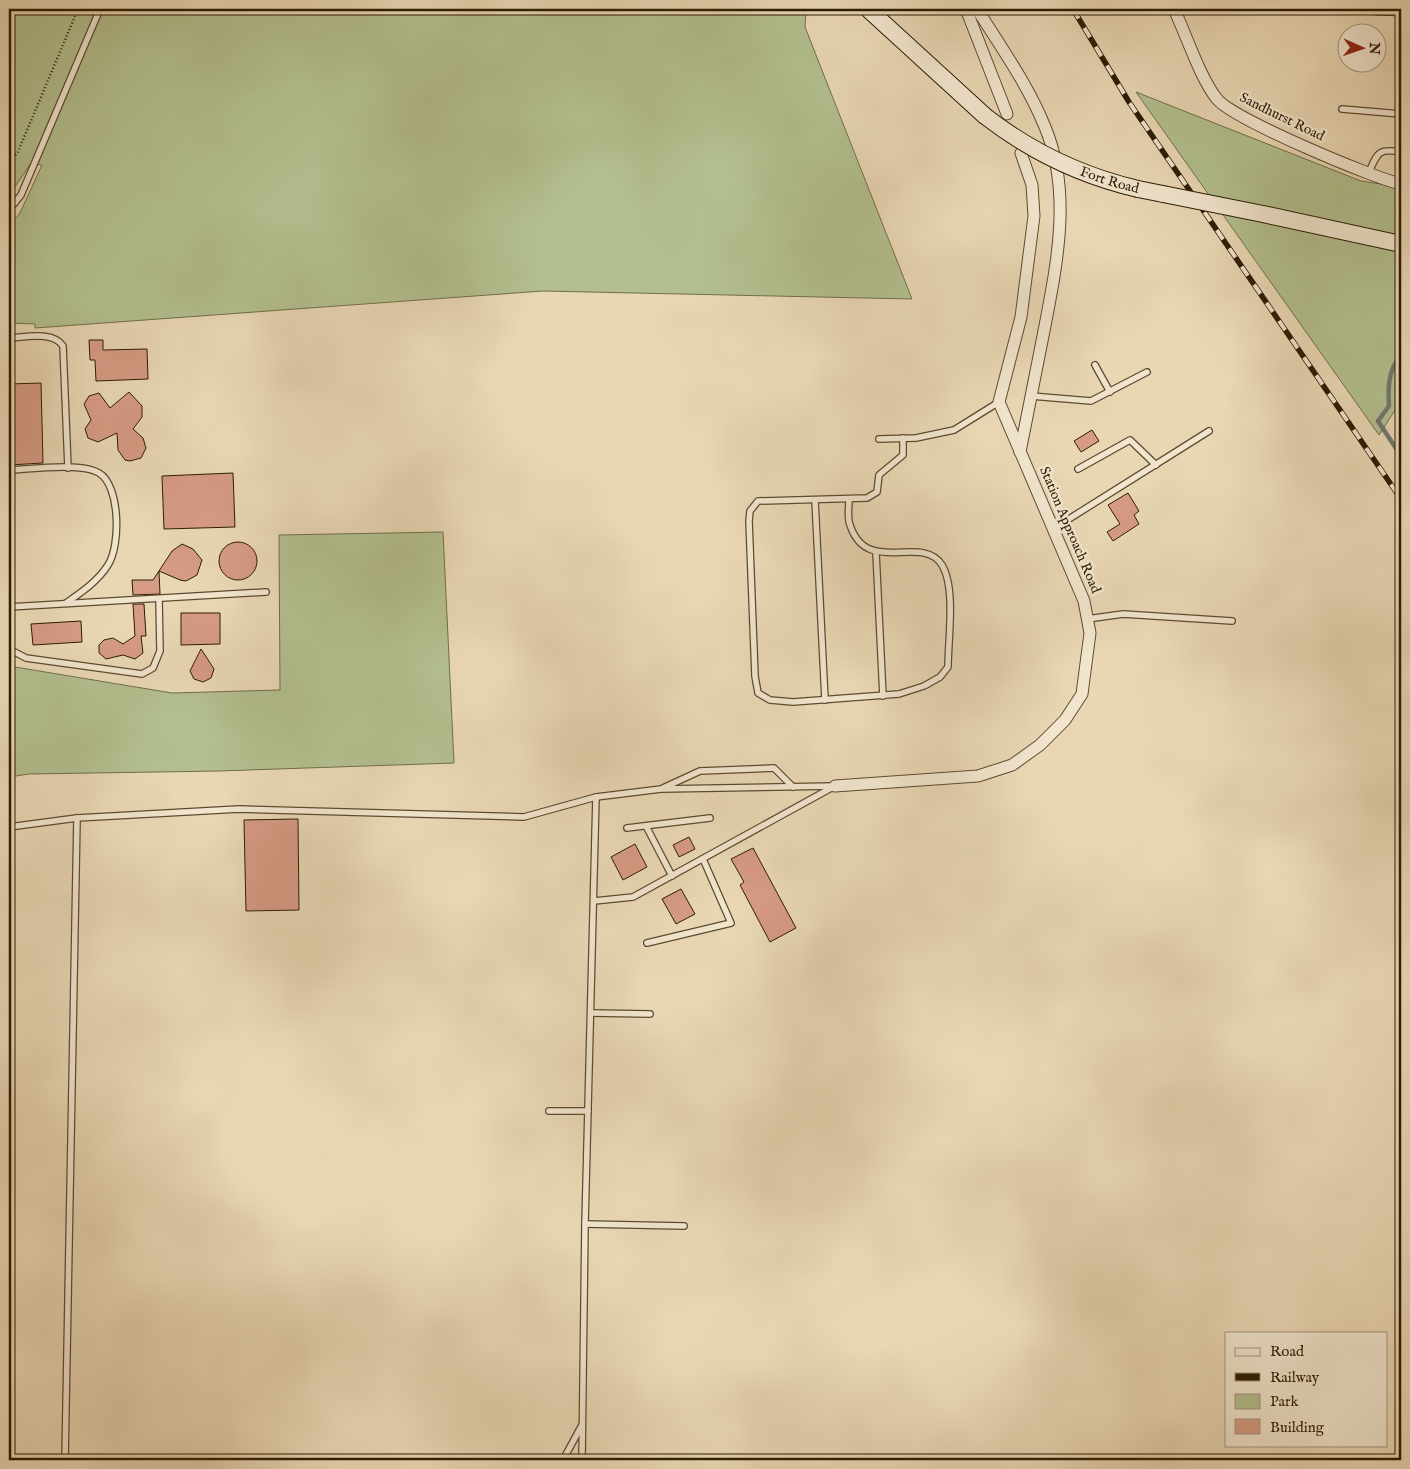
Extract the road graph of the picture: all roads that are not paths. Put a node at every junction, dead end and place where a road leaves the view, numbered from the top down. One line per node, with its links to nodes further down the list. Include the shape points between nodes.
1 (100, 9): 15 (lane, via 22,195)
2 (868, 9): 16 (street, Fort Road, bridge, via 985,116 1062,163 1138,189)
3 (966, 9): 9 (street)
4 (977, 9): 21 (street, via 1019,76 1046,128 1059,178 1060,226 1052,288)
5 (1174, 9): 13 (street, Sandhurst Road, via 1218,100 1240,115)
6 (1376, 9): 7 (street)
7 (1401, 10)
8 (1342, 109): 10 (lane)
9 (1007, 114)
10 (1401, 114)
11 (1401, 152): 13 (lane, via 1385,149 1380,152)
12 (1022, 154): 22 (street, via 1032,185 1034,216 1021,317)
13 (1368, 174): 14 (street, Sandhurst Road)
14 (1401, 184)
15 (9, 210)
16 (1401, 244)
17 (9, 338): 28 (lane, via 50,337 59,340 63,346)
18 (1095, 365): 20 (lane)
19 (1146, 372): 20 (lane)
20 (1110, 392): 21 (lane, via 1086,402)
21 (1031, 396): 26 (street)
22 (999, 402): 24 (lane, via 954,430); 26 (street, Station Approach Road)
23 (1209, 431): 27 (lane)
24 (903, 438): 25 (lane); 31 (lane, via 903,456 879,475 877,492 867,498)
25 (879, 440)
26 (1020, 452): 33 (street, Station Approach Road)
27 (1156, 465): 29 (lane, via 1130,440); 33 (lane)
28 (68, 468): 30 (lane); 37 (lane, via 98,472 110,481 116,540 109,564 92,584)
29 (1078, 468)
30 (9, 470)
31 (849, 499): 32 (lane); 34 (lane, via 849,524 857,541)
32 (815, 500): 43 (lane); 43 (lane, via 758,501 750,511 755,666 758,693 770,700)
33 (1053, 529): 39 (street, Station Approach Road, via 1084,601)
34 (876, 553): 42 (lane); 42 (lane, via 918,552 934,556 943,566 950,584 948,667 940,677 924,686)
35 (266, 592): 36 (lane)
36 (159, 599): 37 (lane); 41 (lane, via 160,651 153,668 142,674 26,658)
37 (65, 604): 38 (lane)
38 (9, 607)
39 (1087, 619): 40 (lane, via 1118,614); 44 (street, Station Approach Road, via 1090,633 1082,694 1066,720 1012,766 978,776)
40 (1232, 622)
41 (9, 649)
42 (883, 696): 43 (lane)
43 (825, 700)
44 (835, 786): 45 (lane); 53 (lane)
45 (792, 787): 46 (lane); 46 (lane, via 774,768 700,771)
46 (661, 789): 47 (lane)
47 (596, 798): 48 (lane, via 524,817 239,809); 55 (lane)
48 (77, 818): 51 (lane); 64 (lane)
49 (710, 818): 50 (lane)
50 (646, 826): 52 (lane); 54 (lane)
51 (9, 827)
52 (627, 828)
53 (703, 859): 54 (lane); 56 (lane, via 731,923)
54 (672, 876): 55 (lane, via 633,897)
55 (594, 901): 57 (lane)
56 (647, 943)
57 (591, 1013): 58 (lane); 60 (lane)
58 (650, 1014)
59 (548, 1111): 60 (lane)
60 (588, 1111): 61 (lane)
61 (585, 1224): 62 (lane); 63 (lane)
62 (684, 1226)
63 (583, 1422): 65 (lane); 66 (lane)
64 (65, 1460)
65 (563, 1460)
66 (582, 1460)

